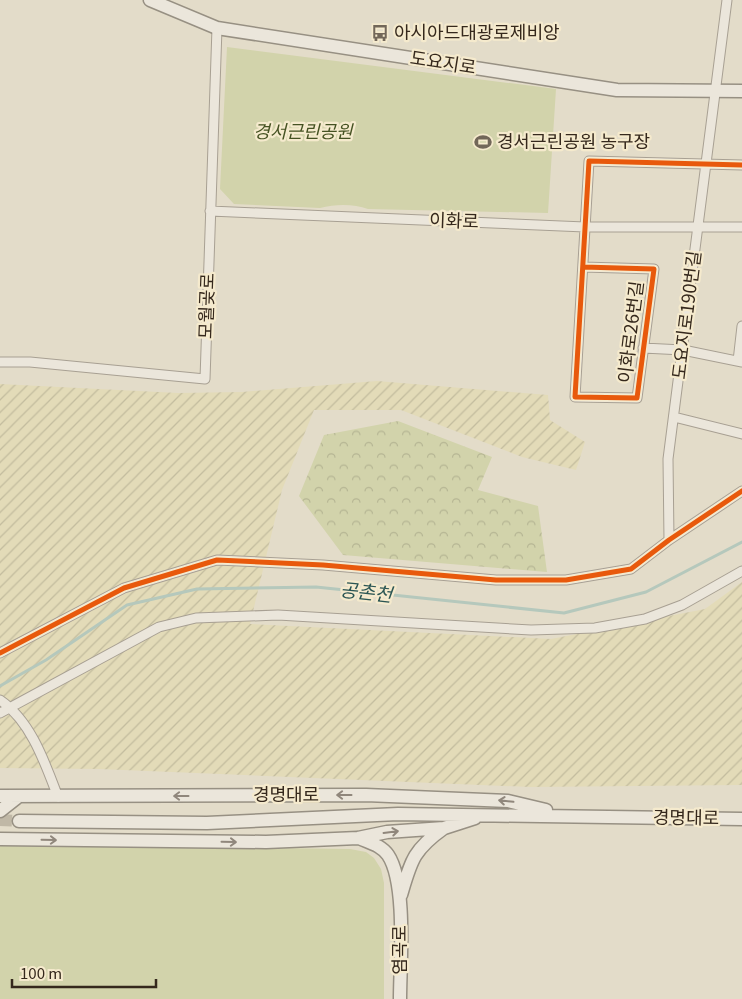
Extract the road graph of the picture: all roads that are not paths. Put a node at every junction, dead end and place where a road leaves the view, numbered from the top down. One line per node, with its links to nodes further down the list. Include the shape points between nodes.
1 (150, 0): 3 (main road, 도요지로)
2 (727, 0): 4 (street, 도요지로190번길)
3 (217, 28): 4 (main road, 도요지로, via 617,90); 8 (street, 모월곶로)
4 (716, 90): 5 (main road, 도요지로); 6 (street, 도요지로190번길)
5 (742, 91)
6 (706, 164): 7 (street); 9 (street, 이화로26번길, via 589,161); 10 (street, 도요지로190번길)
7 (742, 165)
8 (210, 211): 9 (street, 이화로); 16 (street, 모월곶로, via 205,379)
9 (585, 227): 10 (street, 이화로); 12 (street, 이화로26번길)
10 (698, 227): 11 (street, 이화로); 15 (street, 도요지로190번길)
11 (742, 227)
12 (583, 267): 14 (street, 이화로26번길, via 654,269); 14 (street, 이화로26번길, via 575,397 637,398)
13 (742, 326): 17 (street)
14 (643, 348): 15 (street)
15 (683, 350): 17 (street); 18 (street, 도요지로190번길)
16 (0, 362)
17 (740, 362)
18 (674, 417): 19 (street); 21 (street, 도요지로190번길, via 668,459)
19 (742, 434)
20 (742, 491): 21 (street)
21 (669, 540): 23 (street, via 631,570 566,580 496,580 323,565 217,560 124,588)
22 (742, 571): 24 (street, via 682,605 645,619 595,628 531,630 278,616 196,618 159,628)
23 (0, 652)
24 (6, 704): 25 (street); 28 (street, via 41,752)
25 (0, 713)
26 (0, 796): 27 (main road, 경명대로)
27 (19, 796): 28 (main road, 경명대로); 29 (main road)
28 (58, 797): 31 (main road, 경명대로, one-way to 28, via 508,801 366,794)
29 (0, 810)
30 (486, 814): 31 (main road, 경명대로); 33 (main road, 경명대로, via 398,814 207,823); 34 (main road, 경명대로)
31 (571, 815): 32 (main road, 경명대로)
32 (742, 819)
33 (19, 820)
34 (444, 828): 36 (main road, 경명대로, one-way to 34, via 387,832); 38 (main road, 염곡로, via 424,842 411,861)
35 (0, 830): 37 (main road)
36 (358, 838): 37 (main road, 경명대로, one-way to 36, via 266,842); 38 (main road, 염곡로, via 380,847 388,855)
37 (6, 839)
38 (400, 900): 39 (main road, 염곡로)
39 (400, 999)

